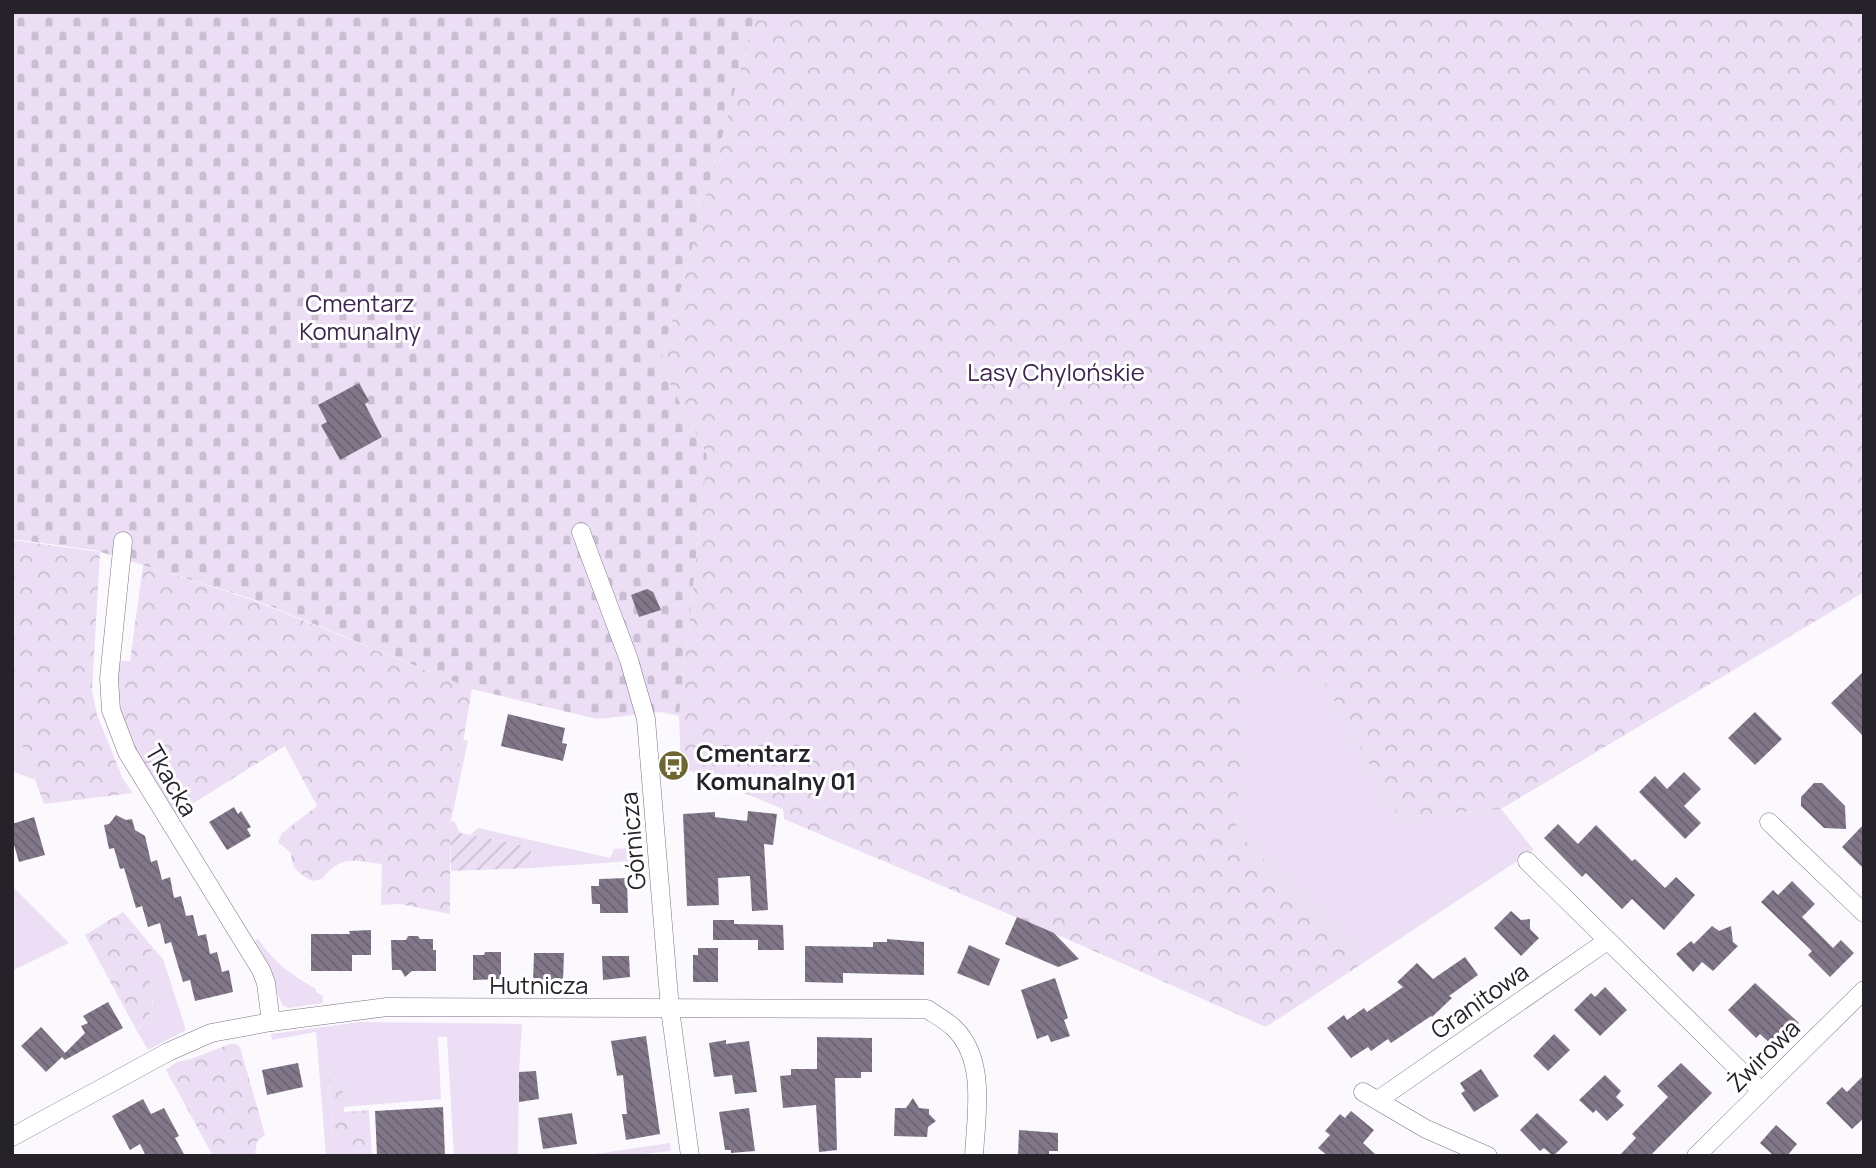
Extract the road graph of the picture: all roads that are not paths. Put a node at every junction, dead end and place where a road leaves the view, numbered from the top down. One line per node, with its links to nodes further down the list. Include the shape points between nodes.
1 (581, 532): 8 (street, Górnicza, via 646,719)
2 (123, 541): 9 (street, Tkacka, via 109,678 111,710 127,752 261,970)
3 (1769, 822): 5 (street)
4 (1527, 861): 6 (street)
5 (1864, 913)
6 (1607, 941): 10 (street); 14 (street, Granitowa, via 1371,1096 1426,1129)
7 (1864, 990): 10 (street, Żwirowa)
8 (670, 1009): 9 (street, Hutnicza, via 387,1007); 12 (street, Górnicza); 13 (street, Hutnicza, via 928,1009 956,1029 972,1056 977,1080)
9 (271, 1022): 11 (street, Hutnicza, via 211,1033 168,1052)
10 (1761, 1091): 15 (street, Żwirowa)
11 (12, 1137)
12 (690, 1156)
13 (974, 1156)
14 (1488, 1156)
15 (1696, 1156)

